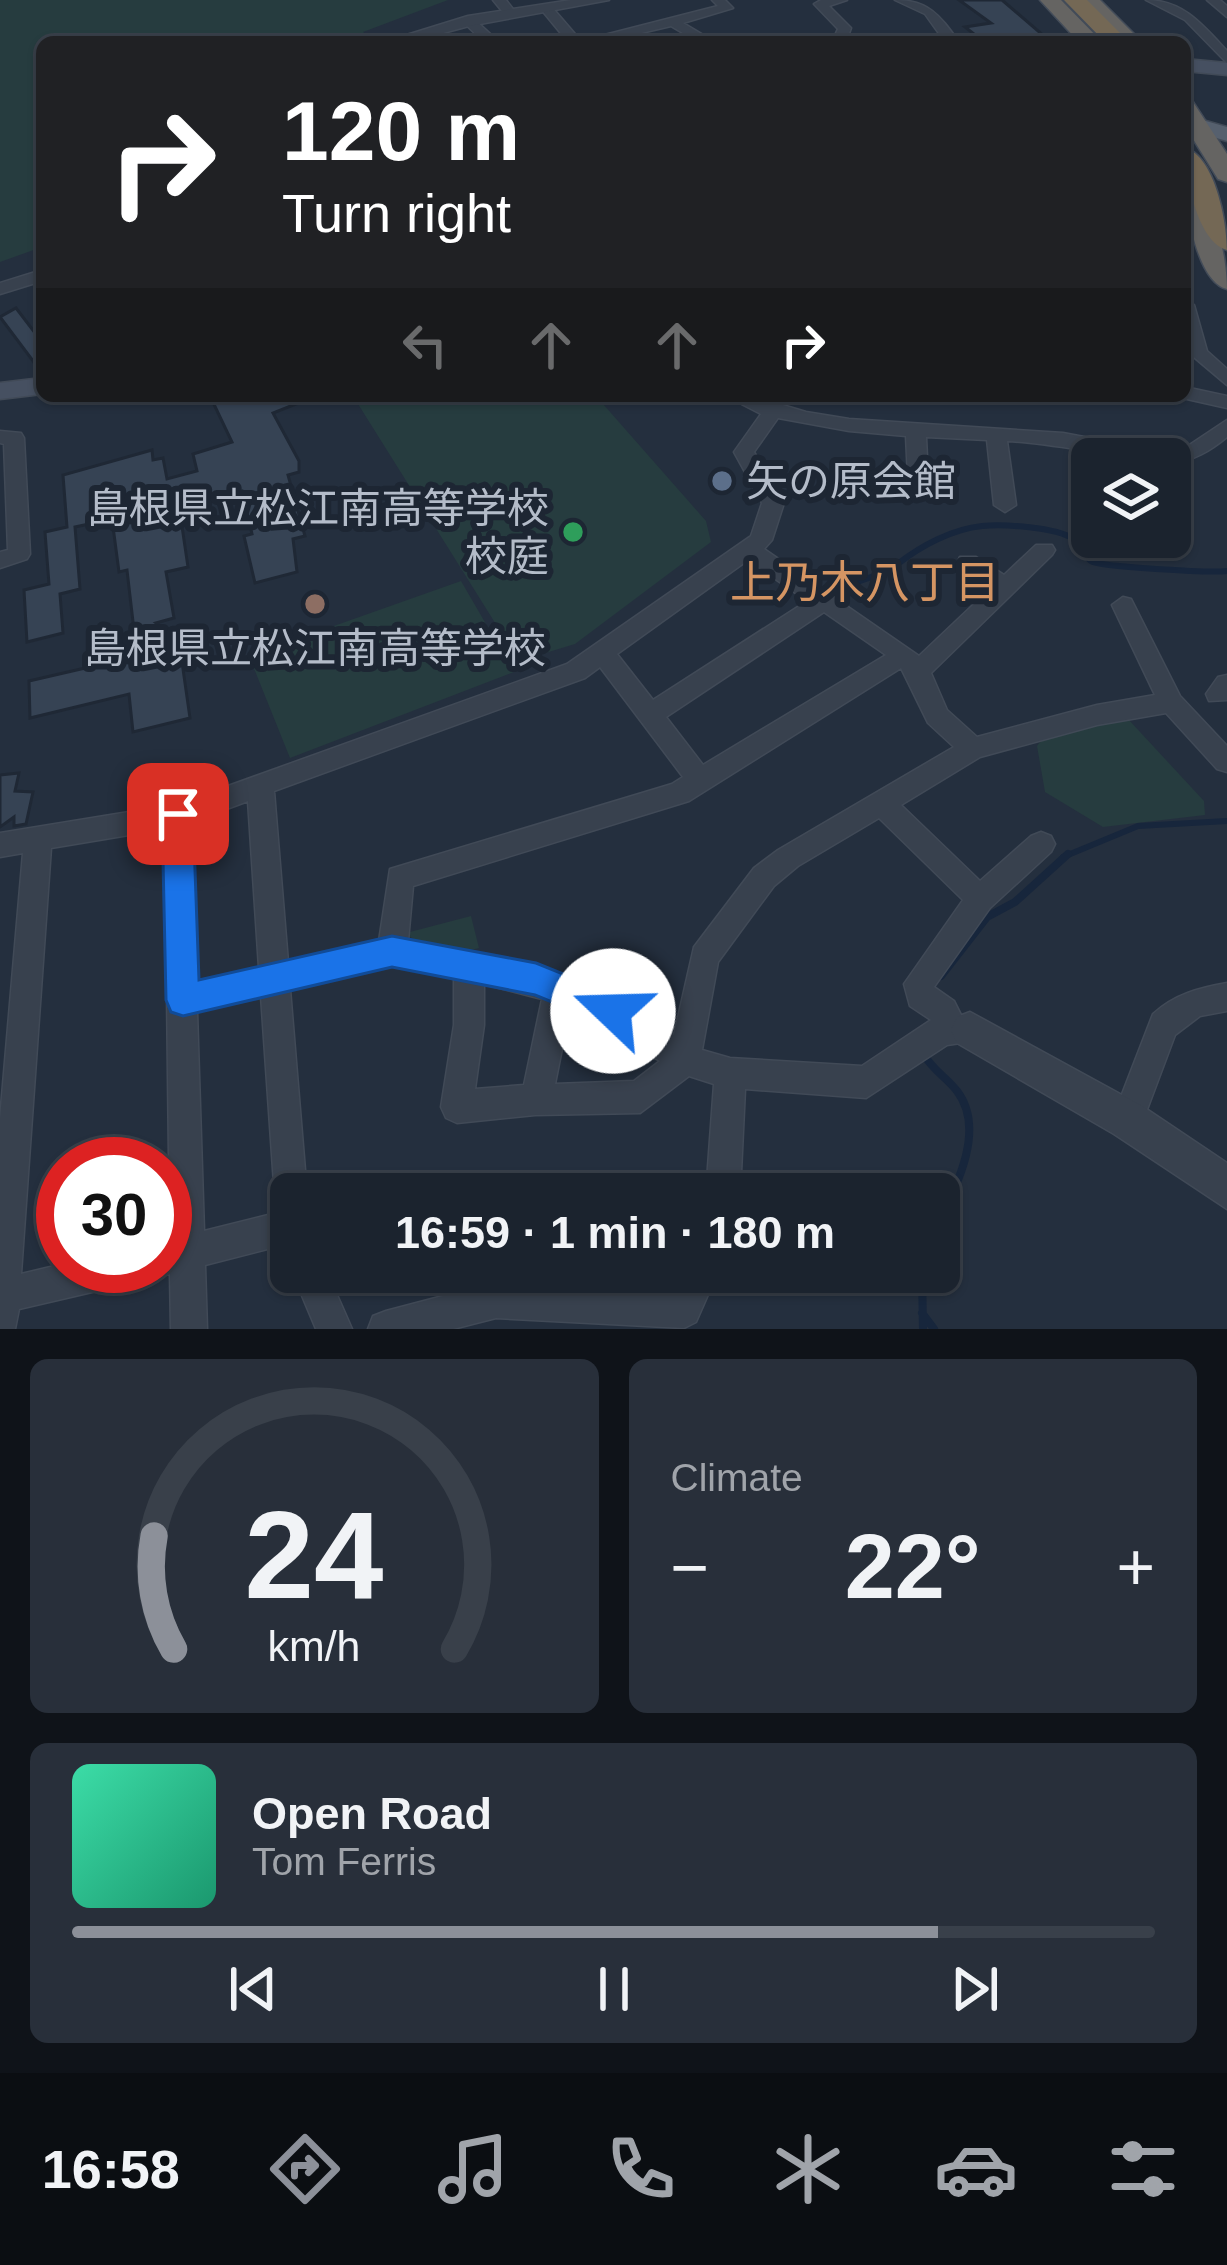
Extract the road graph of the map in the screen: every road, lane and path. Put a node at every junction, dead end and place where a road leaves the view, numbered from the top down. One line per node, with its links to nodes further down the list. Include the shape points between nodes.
1 (601, 0): 12 (street)
2 (718, 0): 15 (street, via 727,8)
3 (841, 0): 21 (street, via 820,4 845,28)
4 (903, 0): 22 (street, via 929,11)
5 (1050, 0): 23 (highway)
6 (1060, 0): 24 (highway)
7 (1076, 0): 25 (highway)
8 (1088, 0): 26 (highway)
9 (1152, 0): 27 (street, via 1185,14)
10 (1213, 0): 13 (street)
11 (504, 7): 12 (street); 14 (street)
12 (546, 8): 18 (street)
13 (1227, 13)
14 (468, 21): 16 (street); 17 (street)
15 (676, 24): 19 (street); 20 (street)
16 (414, 36)
17 (485, 36)
18 (569, 36)
19 (616, 36)
20 (697, 36)
21 (842, 36)
22 (948, 36)
23 (1085, 36)
24 (1096, 36)
25 (1112, 36)
26 (1126, 36)
27 (1227, 59)
28 (1191, 65): 29 (main road)
29 (1227, 69)
30 (1191, 122): 33 (main road)
31 (1191, 125): 36 (highway)
32 (1191, 127): 37 (highway)
33 (1227, 137)
34 (1227, 154): 36 (street)
35 (1191, 168): 39 (highway)
36 (1227, 170)
37 (1227, 200)
38 (1191, 201): 41 (highway)
39 (1227, 241)
40 (36, 277): 42 (street)
41 (1227, 281)
42 (0, 289)
43 (1195, 363): 44 (street)
44 (1227, 379)
45 (36, 387): 46 (main road)
46 (0, 392)
47 (1191, 394): 49 (street)
48 (754, 402): 51 (street); 56 (street, via 744,452 772,503 770,528)
49 (1227, 402)
50 (1227, 426): 53 (street, via 1198,449 1170,457)
51 (916, 429): 53 (street); 54 (street)
52 (0, 437): 58 (street, via 14,438 19,554)
53 (997, 438): 55 (street)
54 (912, 472)
55 (1005, 505)
56 (749, 550): 61 (street); 63 (street)
57 (1044, 550): 60 (street)
58 (0, 560)
59 (968, 562): 60 (street)
60 (1007, 587): 64 (street)
61 (825, 600): 64 (street); 66 (street)
62 (1123, 605): 65 (street)
63 (605, 656): 66 (street); 70 (street)
64 (911, 663): 67 (street, via 937,716); 69 (street)
65 (1171, 702): 67 (street); 68 (street)
66 (653, 713): 69 (street)
67 (973, 749): 71 (street)
68 (1226, 762)
69 (700, 781): 77 (street, via 400,878)
70 (260, 785): 72 (street); 79 (street)
71 (882, 803): 76 (street); 84 (street, via 764,877 712,942)
72 (178, 814): 73 (street); 82 (street)
73 (38, 839): 74 (street); 97 (street)
74 (0, 844)
75 (1041, 844): 76 (street)
76 (980, 899): 83 (street, via 920,984)
77 (392, 952): 78 (street); 79 (street)
78 (469, 968): 80 (street); 86 (street, via 457,1107)
79 (274, 977): 82 (street); 89 (street)
80 (559, 991): 84 (street, via 613,1011); 86 (street)
81 (1227, 997): 87 (street, via 1182,1006 1162,1025)
82 (183, 1000): 88 (street)
83 (936, 1025): 85 (street, via 861,1082); 87 (street)
84 (685, 1060): 85 (street); 86 (street, via 640,1097)
85 (730, 1073): 90 (street)
86 (540, 1099)
87 (1128, 1120): 91 (street)
88 (179, 1137)
89 (288, 1173)
90 (724, 1173)
91 (1227, 1188)
92 (270, 1231): 93 (street)
93 (192, 1252)
94 (41, 1293): 97 (street)
95 (183, 1293): 99 (street)
96 (318, 1293): 100 (street)
97 (1, 1305)
98 (681, 1320): 101 (street, via 496,1300)
99 (189, 1329)
100 (334, 1329)
101 (386, 1329)

